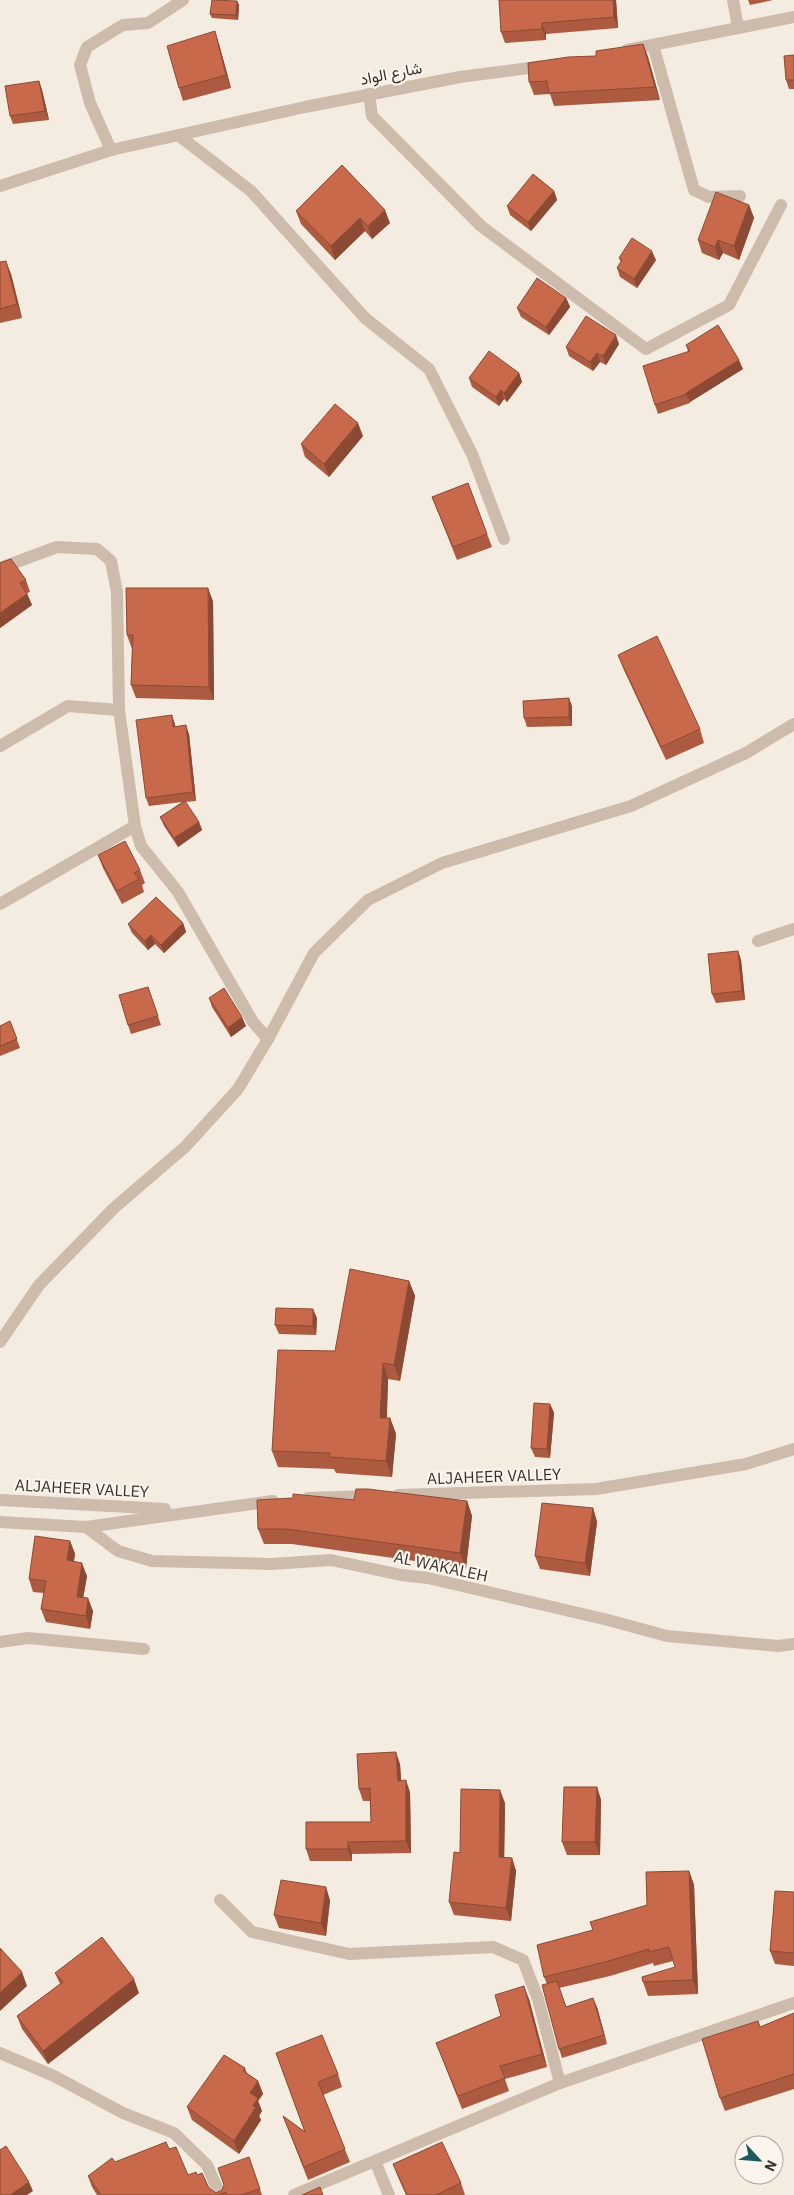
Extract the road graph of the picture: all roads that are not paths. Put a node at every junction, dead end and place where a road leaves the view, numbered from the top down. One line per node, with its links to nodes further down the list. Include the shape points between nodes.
1 (183, 0): 10 (street, via 148,23 123,25 87,47 80,65 90,103)
2 (733, 0): 4 (street)
3 (794, 17): 4 (street)
4 (738, 28): 5 (street)
5 (653, 45): 6 (street); 12 (street, via 694,190 708,197)
6 (614, 53)
7 (556, 64): 8 (street, شارع الواد)
8 (369, 94): 9 (street, شارع الواد); 13 (street, via 372,116 481,226 646,349 729,304)
9 (178, 135): 10 (street, شارع الواد); 14 (street, via 251,191 365,318 428,369 472,454)
10 (111, 150): 11 (street, شارع الواد)
11 (0, 186)
12 (740, 196)
13 (781, 205)
14 (504, 539)
15 (0, 568): 16 (street, via 57,547 97,549 111,561 117,592)
16 (119, 710): 18 (street, via 68,706); 19 (street)
17 (794, 724): 23 (street, via 746,753 631,806 442,862 368,900 314,953)
18 (0, 746)
19 (135, 826): 20 (street); 23 (street, via 141,846 178,892 253,1022)
20 (0, 904)
21 (794, 929): 22 (street)
22 (758, 941)
23 (268, 1039): 24 (street, via 238,1089 185,1147 114,1208 39,1285)
24 (0, 1342)
25 (794, 1449): 27 (street, ALJAHEER VALLEY, via 746,1464 596,1489 288,1499)
26 (0, 1500): 27 (street, ALJAHEER VALLEY)
27 (192, 1511): 29 (street, ALJAHEER VALLEY)
28 (0, 1522): 29 (street, ALJAHEER VALLEY)
29 (86, 1526): 31 (street, AL WAKALEH, via 118,1551 152,1561 271,1564 331,1560 428,1578 667,1636 778,1646)
30 (0, 1642): 32 (street, via 28,1638)
31 (794, 1644)
32 (144, 1649)
33 (220, 1900): 36 (street, via 252,1932 349,1954 492,1947 523,1960 538,1999)
34 (794, 2003): 36 (street)
35 (0, 2053): 38 (street, via 54,2076 123,2113 174,2133 207,2166)
36 (560, 2084): 37 (street)
37 (375, 2161): 39 (street); 40 (street)
38 (220, 2195)
39 (294, 2195)
40 (389, 2195)

